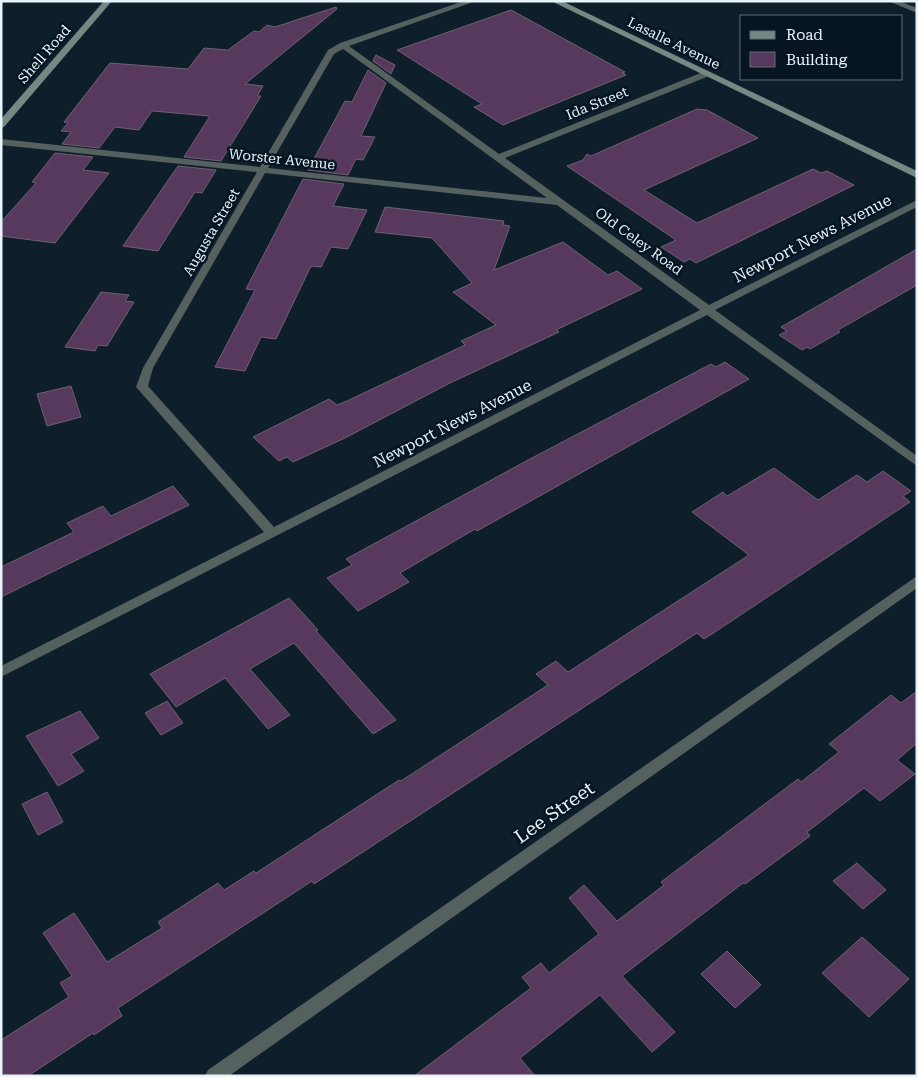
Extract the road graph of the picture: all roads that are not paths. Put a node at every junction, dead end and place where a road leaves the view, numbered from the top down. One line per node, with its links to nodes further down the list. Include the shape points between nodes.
1 (108, 1): 8 (main road, Shell Road)
2 (472, 1): 6 (street, Augusta Street)
3 (555, 1): 7 (main road, Lasalle Avenue)
4 (892, 1): 5 (street)
5 (917, 11)
6 (343, 45): 10 (street, Old Celey Road); 11 (street, Augusta Street, via 331,52)
7 (706, 74): 10 (street, Ida Street); 12 (main road, Lasalle Avenue)
8 (1, 126)
9 (1, 142): 11 (street, Worster Avenue)
10 (498, 158): 13 (street, Old Celey Road)
11 (263, 172): 13 (street, Worster Avenue); 17 (street, Augusta Street, via 148,368 142,387)
12 (917, 175)
13 (559, 202): 15 (street, Old Celey Road)
14 (917, 203): 15 (street, Newport News Avenue)
15 (707, 309): 16 (street, Old Celey Road); 17 (street, Newport News Avenue)
16 (917, 462)
17 (273, 534): 19 (street, Newport News Avenue)
18 (917, 581): 20 (street, Lee Street)
19 (1, 672)
20 (214, 1076)

